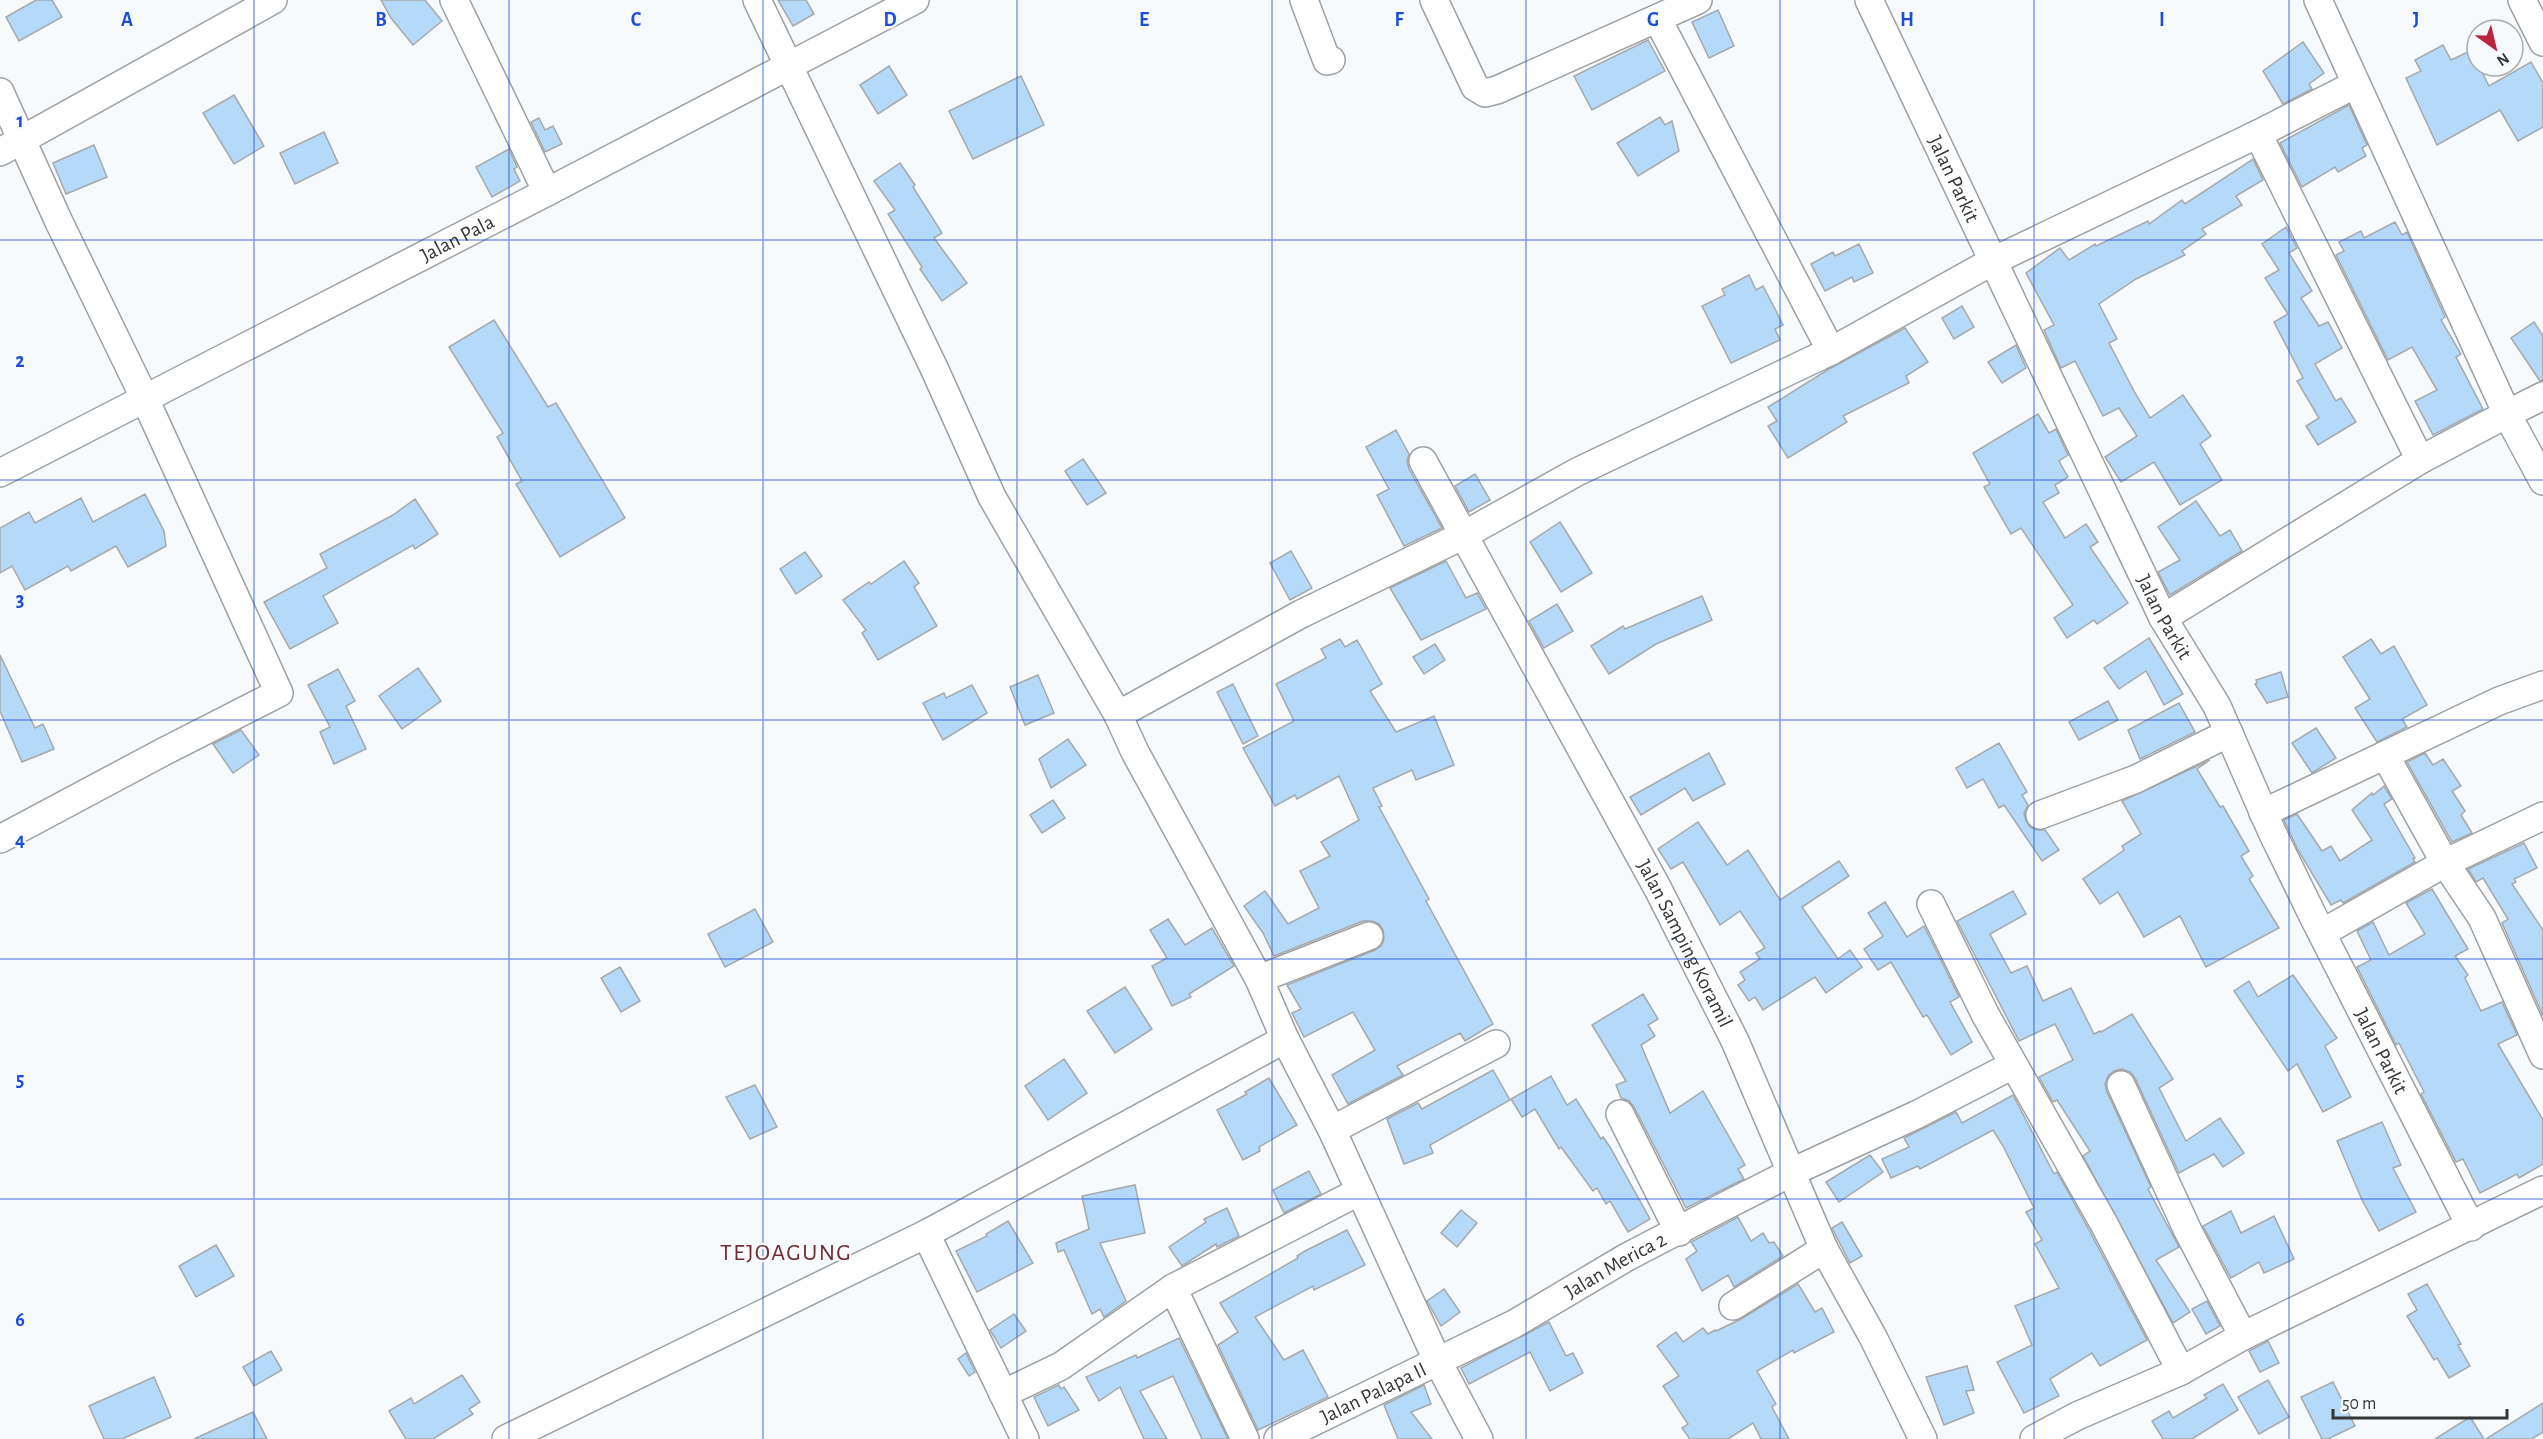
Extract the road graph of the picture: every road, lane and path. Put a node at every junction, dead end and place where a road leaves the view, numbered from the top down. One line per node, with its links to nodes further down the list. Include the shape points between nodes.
1 (273, 0): 18 (street)
2 (454, 0): 19 (street)
3 (757, 0): 14 (street)
4 (915, 0): 14 (street, Jalan Pala)
5 (1304, 0): 13 (street, via 1327,61)
6 (1434, 0): 11 (street, via 1475,87 1485,93)
7 (1698, 0): 11 (street)
8 (1869, 0): 20 (street, Jalan Parkit)
9 (2318, 0): 15 (street)
10 (2522, 0): 12 (street)
11 (1658, 20): 21 (street)
12 (2543, 42)
13 (1331, 60)
14 (789, 64): 19 (street, Jalan Pala); 32 (street, via 992,497)
15 (2356, 84): 17 (street); 24 (street)
16 (0, 92): 18 (street)
17 (2258, 134): 20 (street); 25 (street)
18 (11, 146): 23 (street, via 59,222)
19 (547, 192): 23 (street, Jalan Pala)
20 (1993, 261): 21 (street); 30 (street, Jalan Parkit)
21 (1831, 351): 29 (street, via 1577,472)
22 (2543, 396): 24 (street)
23 (145, 399): 27 (street, Jalan Pala); 38 (street, via 279,693)
24 (2507, 414): 25 (street); 28 (street)
25 (2420, 460): 30 (street)
26 (1423, 461): 29 (street, Jalan Samping Koramil)
27 (0, 473)
28 (2543, 481)
29 (1464, 535): 32 (street, via 1301,614); 51 (street, Jalan Samping Koramil, via 1658,889 1735,1041)
30 (2163, 618): 33 (street, Jalan Parkit, via 2217,706)
31 (2543, 685): 34 (street, via 2499,701)
32 (1118, 715): 43 (street)
33 (2229, 734): 35 (street, Jalan Parkit); 36 (street, via 2136,779)
34 (2385, 755): 35 (street); 39 (street)
35 (2263, 813): 41 (street, Jalan Parkit)
36 (2040, 815)
37 (2543, 816): 39 (street)
38 (2, 832)
39 (2445, 863): 41 (street); 46 (street, via 2482,918)
40 (1931, 904): 47 (street)
41 (2322, 933): 54 (street, Jalan Parkit)
42 (1369, 936): 43 (street)
43 (1259, 979): 44 (street)
44 (1285, 1039): 50 (street); 56 (street)
45 (1496, 1044): 50 (street)
46 (2543, 1055)
47 (2013, 1065): 51 (street, Jalan Merica 2, via 1916,1116); 62 (street, via 2103,1221)
48 (2121, 1084): 60 (street, via 2188,1230)
49 (1620, 1114): 55 (street)
50 (1332, 1130): 53 (street)
51 (1792, 1172): 55 (street, Jalan Merica 2); 57 (street, Jalan Samping Koramil)
52 (2543, 1190): 54 (street)
53 (1360, 1191): 58 (street); 61 (street)
54 (2471, 1227): 60 (street)
55 (1679, 1232): 61 (street, Jalan Merica 2, via 1627,1257 1514,1324)
56 (926, 1234): 63 (street); 64 (street)
57 (1824, 1249): 59 (street); 69 (street, Jalan Samping Koramil)
58 (1173, 1288): 63 (street, via 1061,1366); 66 (street)
59 (1733, 1306)
60 (2243, 1336): 62 (street)
61 (1437, 1360): 67 (street, Jalan Palapa II); 68 (street)
62 (2181, 1371): 70 (street)
63 (1003, 1394): 65 (street)
64 (506, 1439)
65 (1025, 1439)
66 (1245, 1439)
67 (1278, 1439)
68 (1479, 1439)
69 (1923, 1439)
70 (2034, 1439)

